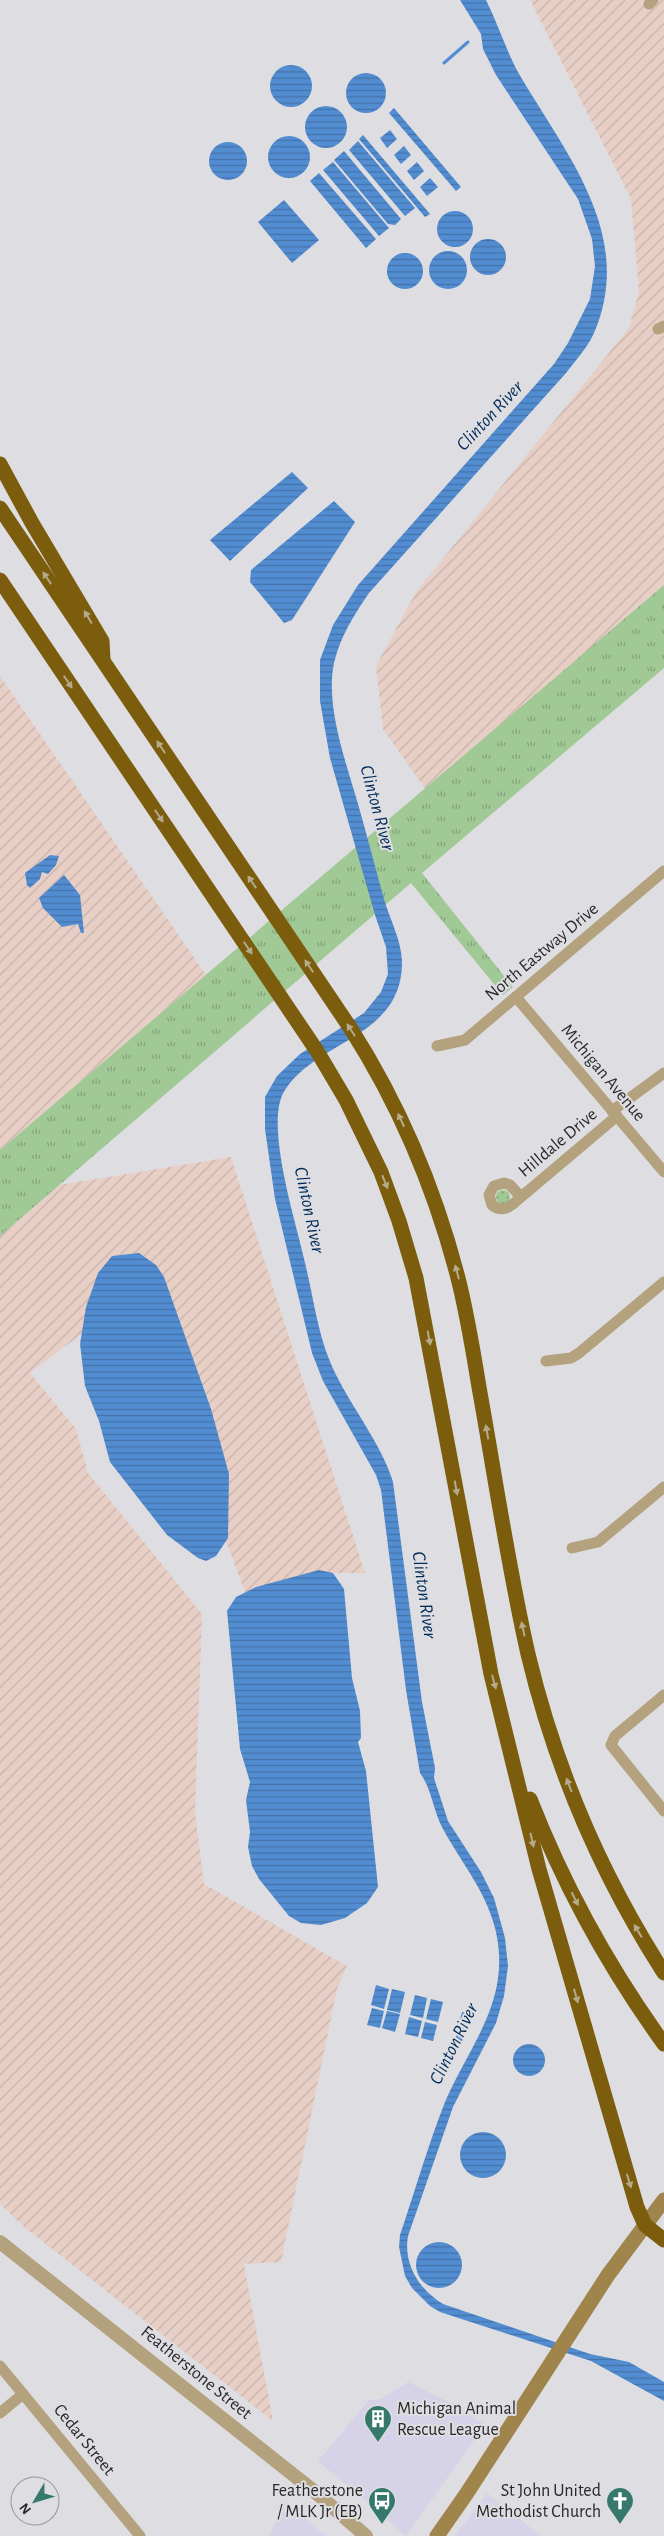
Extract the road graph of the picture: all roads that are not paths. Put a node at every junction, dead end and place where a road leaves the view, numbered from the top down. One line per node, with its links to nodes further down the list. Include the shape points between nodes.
1 (0, 464): 6 (highway, one-way to 1, via 102,641)
2 (0, 508): 6 (highway, one-way to 2)
3 (0, 580): 5 (highway)
4 (0, 590): 5 (highway)
5 (41, 641): 19 (highway, one-way to 19, via 303,1029 358,1122 381,1172 416,1278 479,1614)
6 (104, 662): 21 (highway, one-way to 6, via 636,1929 598,1854 553,1742 521,1620 458,1278 424,1171 393,1102 366,1053)
7 (664, 871): 8 (street, North Eastway Drive)
8 (516, 997): 9 (street, North Eastway Drive, via 465,1040); 11 (street, Michigan Avenue)
9 (437, 1046)
10 (664, 1073): 11 (street, Hilldale Drive)
11 (614, 1114): 12 (street, Michigan Avenue); 13 (street, Hilldale Drive)
12 (664, 1172)
13 (521, 1197)
14 (664, 1282): 15 (street, via 579,1353 571,1358)
15 (546, 1361)
16 (664, 1487): 17 (street, via 598,1542)
17 (572, 1548)
18 (664, 1695): 20 (street, via 615,1736 612,1743 613,1750)
19 (510, 1741): 22 (highway, one-way to 22, via 533,1806 576,1902 614,1970); 24 (highway, one-way to 24, via 539,1869 626,2172)
20 (664, 1811)
21 (664, 1973)
22 (664, 2044)
23 (664, 2200): 24 (main road)
24 (645, 2225): 25 (highway); 32 (main road, via 573,2328)
25 (664, 2240)
26 (1, 2245): 31 (street, Featherstone Street)
27 (0, 2366): 28 (street, Cedar Street)
28 (23, 2394): 29 (street); 30 (street, Cedar Street)
29 (0, 2413)
30 (140, 2536)
31 (366, 2536)
32 (437, 2536)

